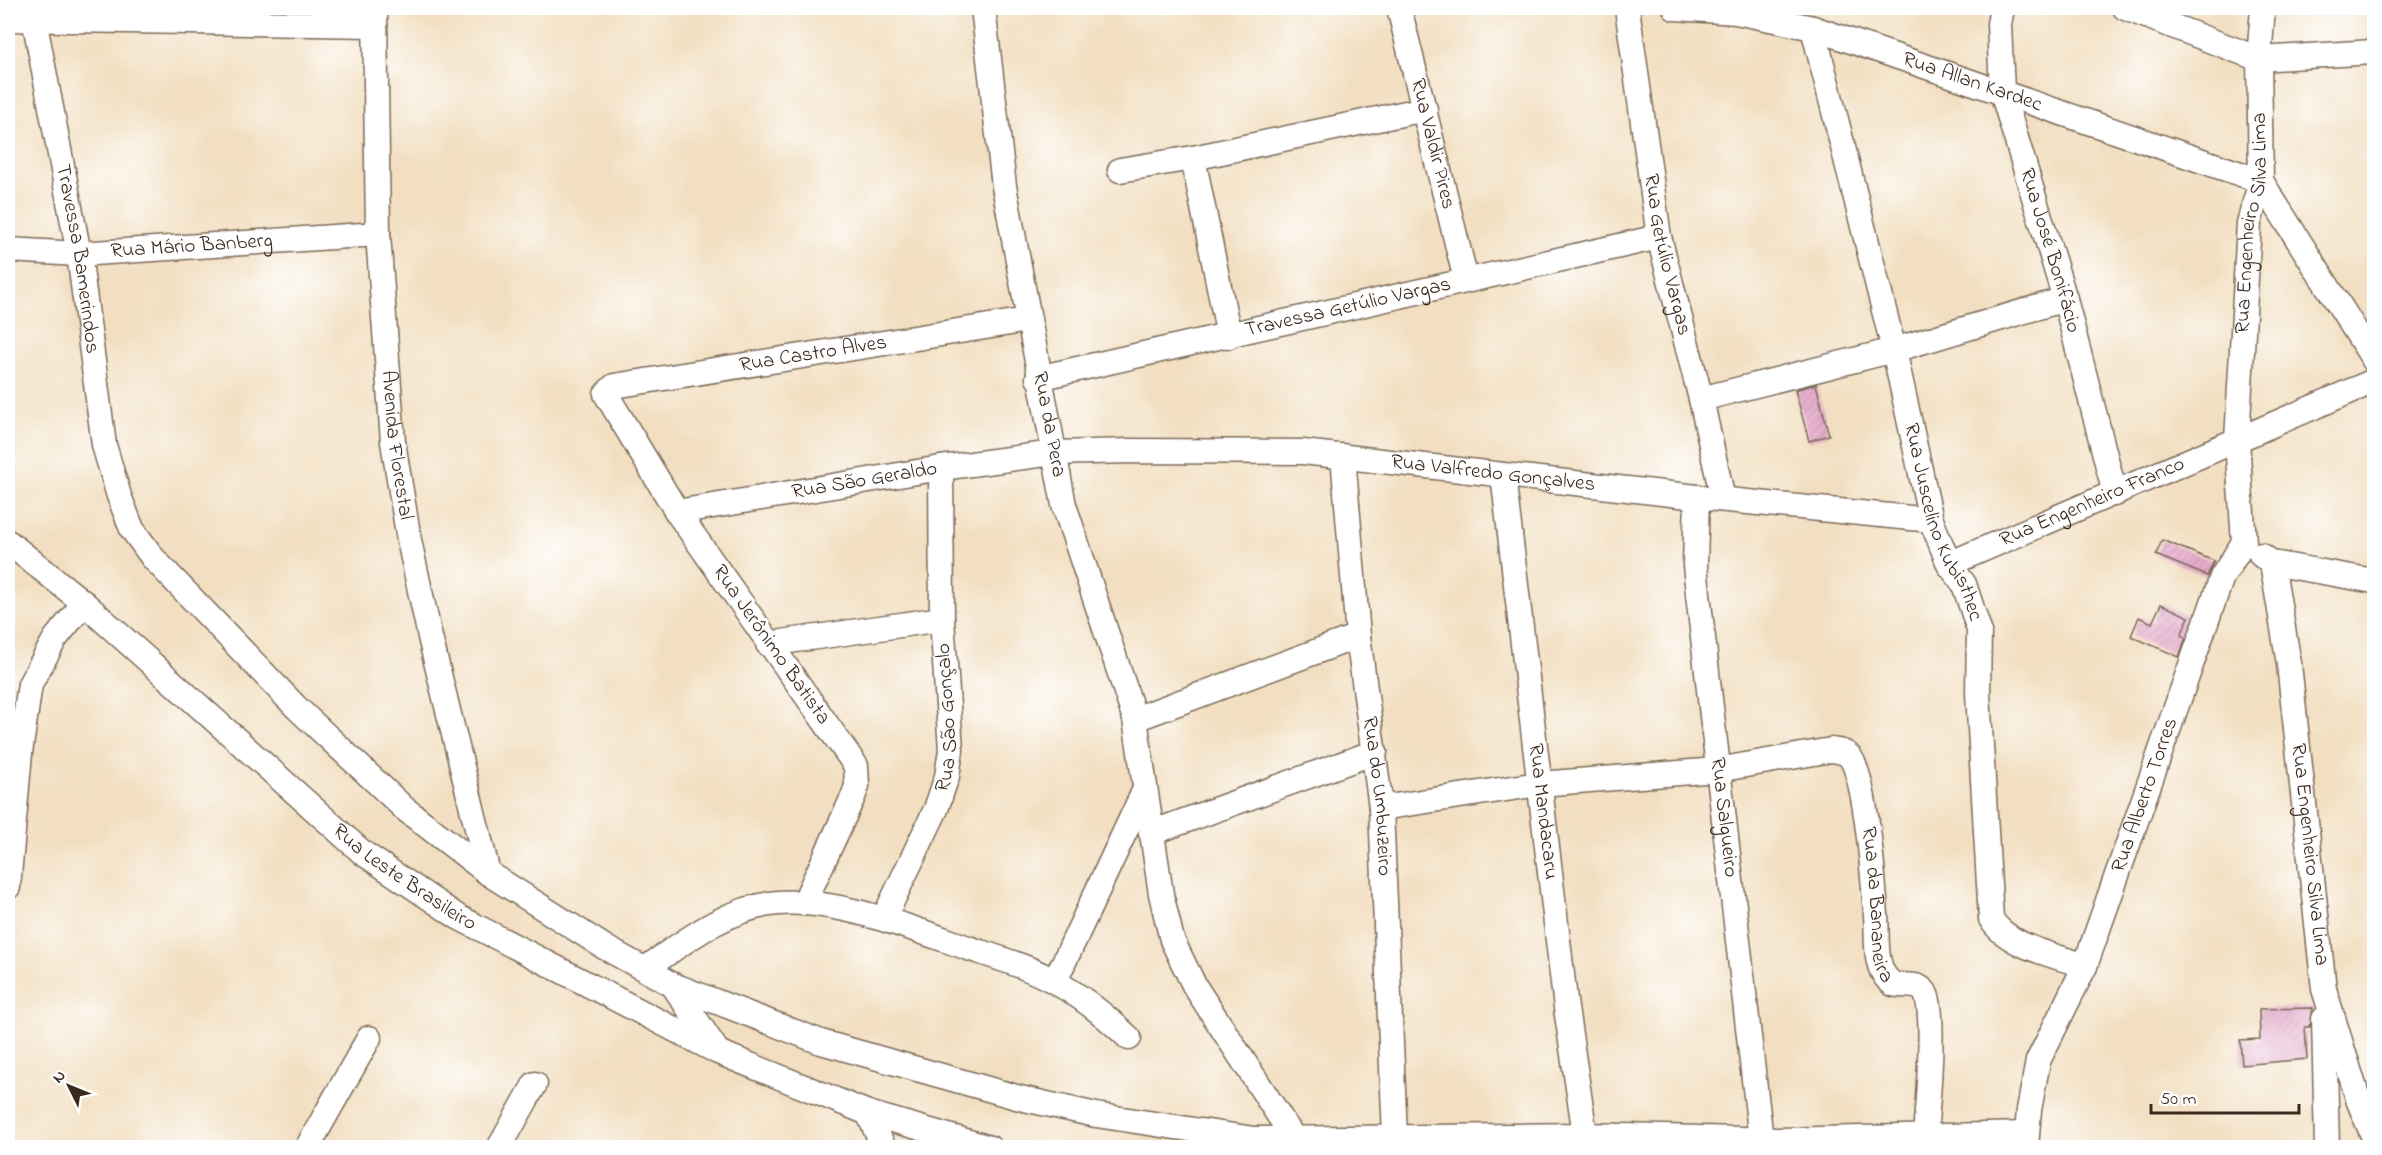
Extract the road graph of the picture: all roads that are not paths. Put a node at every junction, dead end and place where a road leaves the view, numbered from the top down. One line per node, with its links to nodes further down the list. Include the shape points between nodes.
1 (983, 8): 25 (street, Rua da Pera, via 1004,186)
2 (1399, 8): 15 (street, Rua Valdir Pires)
3 (1627, 8): 20 (street, Rua Getúlio Vargas)
4 (1675, 8): 11 (street, Rua Allan Kardec, via 1736,12)
5 (2002, 8): 14 (street, Rua José Bonifácio)
6 (2125, 8): 13 (street)
7 (2263, 8): 13 (street, Rua Engenheiro Silva Lima)
8 (33, 14): 9 (street); 10 (street); 22 (street, Travessa Bamerindos)
9 (375, 16): 19 (street, Avenida Florestal)
10 (8, 19)
11 (1813, 28): 14 (street, Rua Allan Kardec); 27 (street, Rua Juscelino Kubisthec)
12 (2374, 52): 13 (street)
13 (2259, 59): 18 (street, Rua Engenheiro Silva Lima)
14 (2002, 92): 18 (street, Rua Allan Kardec); 24 (street, Rua José Bonifácio)
15 (1425, 109): 16 (street); 23 (street, Rua Valdir Pires)
16 (1193, 158): 17 (street); 26 (street)
17 (1120, 170)
18 (2261, 181): 28 (street); 33 (street, Rua Engenheiro Silva Lima, via 2249,223)
19 (378, 234): 22 (street, Rua Mário Banberg); 59 (street, Avenida Florestal, via 393,442 409,540)
20 (1659, 237): 23 (street, Travessa Getúlio Vargas); 32 (street, Rua Getúlio Vargas)
21 (8, 250): 22 (street, Rua Mário Banberg)
22 (79, 254): 59 (street, Travessa Bamerindos, via 104,445 132,529 153,558 297,708 405,809)
23 (1466, 280): 26 (street, Travessa Getúlio Vargas)
24 (2065, 299): 27 (street); 38 (street, Rua José Bonifácio)
25 (1028, 320): 29 (street, Rua da Pera); 31 (street, Rua Castro Alves, via 614,386)
26 (1229, 336): 29 (street, Travessa Getúlio Vargas)
27 (1894, 350): 32 (street); 42 (street, Rua Juscelino Kubisthec)
28 (2374, 360)
29 (1038, 378): 34 (street, Rua da Pera)
30 (2374, 381): 33 (street, Rua Engenheiro Franco)
31 (608, 398): 41 (street, Rua Jerônimo Batista)
32 (1701, 399): 40 (street, Rua Getúlio Vargas)
33 (2237, 441): 38 (street, Rua Engenheiro Franco); 44 (street)
34 (1054, 453): 35 (street, Rua Valfredo Gonçalves, via 1303,452); 36 (street, Rua São Geraldo); 52 (street, Rua da Pera, via 1064,505)
35 (1343, 456): 37 (street, Rua Valfredo Gonçalves); 50 (street, Rua do Umbuzeiro)
36 (941, 468): 41 (street, Rua São Geraldo); 49 (street, Rua São Gonçalo)
37 (1503, 475): 39 (street, Rua Valfredo Gonçalves); 55 (street, Rua Mandacaru)
38 (2115, 494): 46 (street, Rua Engenheiro Franco)
39 (1697, 497): 40 (street, Rua Valfredo Gonçalves); 54 (street, Rua Salgueiro, via 1695,565)
40 (1723, 499): 42 (street, Rua Valfredo Gonçalves)
41 (677, 512): 51 (street, Rua Jerônimo Batista)
42 (1931, 519): 46 (street, Rua Juscelino Kubisthec)
43 (8, 542): 48 (street, Rua Leste Brasileiro)
44 (2244, 542): 45 (street); 63 (street, Rua Alberto Torres, via 2222,577)
45 (2272, 563): 47 (street); 67 (street, Rua Engenheiro Silva Lima, via 2289,664)
46 (1949, 564): 63 (street, Rua Juscelino Kubisthec, via 1964,584 1979,630 1978,693 1991,919 1997,928 2019,942)
47 (2374, 581)
48 (84, 603): 60 (street, via 55,639 30,684); 70 (street, Rua Leste Brasileiro, via 363,853 406,884 549,966)
49 (942, 619): 51 (street); 62 (street, Rua São Gonçalo, via 950,724 947,776 936,809)
50 (1358, 636): 52 (street); 53 (street, Rua do Umbuzeiro)
51 (768, 644): 61 (street, Rua Jerônimo Batista, via 855,766 857,786 853,797)
52 (1135, 719): 56 (street, Rua da Pera)
53 (1375, 752): 57 (street, Rua do Umbuzeiro); 58 (street)
54 (1718, 770): 55 (street); 73 (street, Rua da Bananeira, via 1839,751 1852,761 1861,786 1877,952 1883,974 1893,984 1923,989 1929,1002); 78 (street, Rua Salgueiro)
55 (1539, 784): 57 (street); 76 (street, Rua Mandacaru)
56 (1145, 789): 58 (street, Rua da Pera); 65 (street)
57 (1381, 808): 74 (street, Rua do Umbuzeiro)
58 (1151, 833): 80 (street, Rua da Pera, via 1172,940)
59 (489, 873): 64 (street, Travessa Bamerindos)
60 (8, 887)
61 (804, 903): 62 (street); 64 (street, via 777,903 737,914 705,928)
62 (884, 918): 65 (street)
63 (2085, 966): 77 (street, Rua Alberto Torres, via 2038,1061)
64 (645, 969): 66 (street, Travessa Bamerindos)
65 (1055, 981): 69 (street, via 1107,1016)
66 (673, 985): 70 (street); 80 (street, Travessa Bamerindos, via 821,1042 1020,1098 1156,1125)
67 (2324, 989): 75 (street, Rua Engenheiro Silva Lima); 85 (street)
68 (369, 1038): 81 (street)
69 (1130, 1038)
70 (718, 1052): 72 (street, Rua Leste Brasileiro)
71 (535, 1084): 82 (street)
72 (868, 1113): 83 (street); 84 (street, Rua Leste Brasileiro)
73 (1925, 1134): 77 (street, Travessa Bamerindos); 79 (street, Travessa Bamerindos)
74 (1395, 1137): 76 (street, Travessa Bamerindos); 80 (street, Travessa Bamerindos)
75 (2374, 1138)
76 (1586, 1141): 78 (street, Travessa Bamerindos)
77 (2026, 1141)
78 (1772, 1142): 79 (street, Travessa Bamerindos)
79 (1855, 1142)
80 (1296, 1144)
81 (307, 1148)
82 (499, 1148)
83 (884, 1148)
84 (990, 1148)
85 (2327, 1148)

